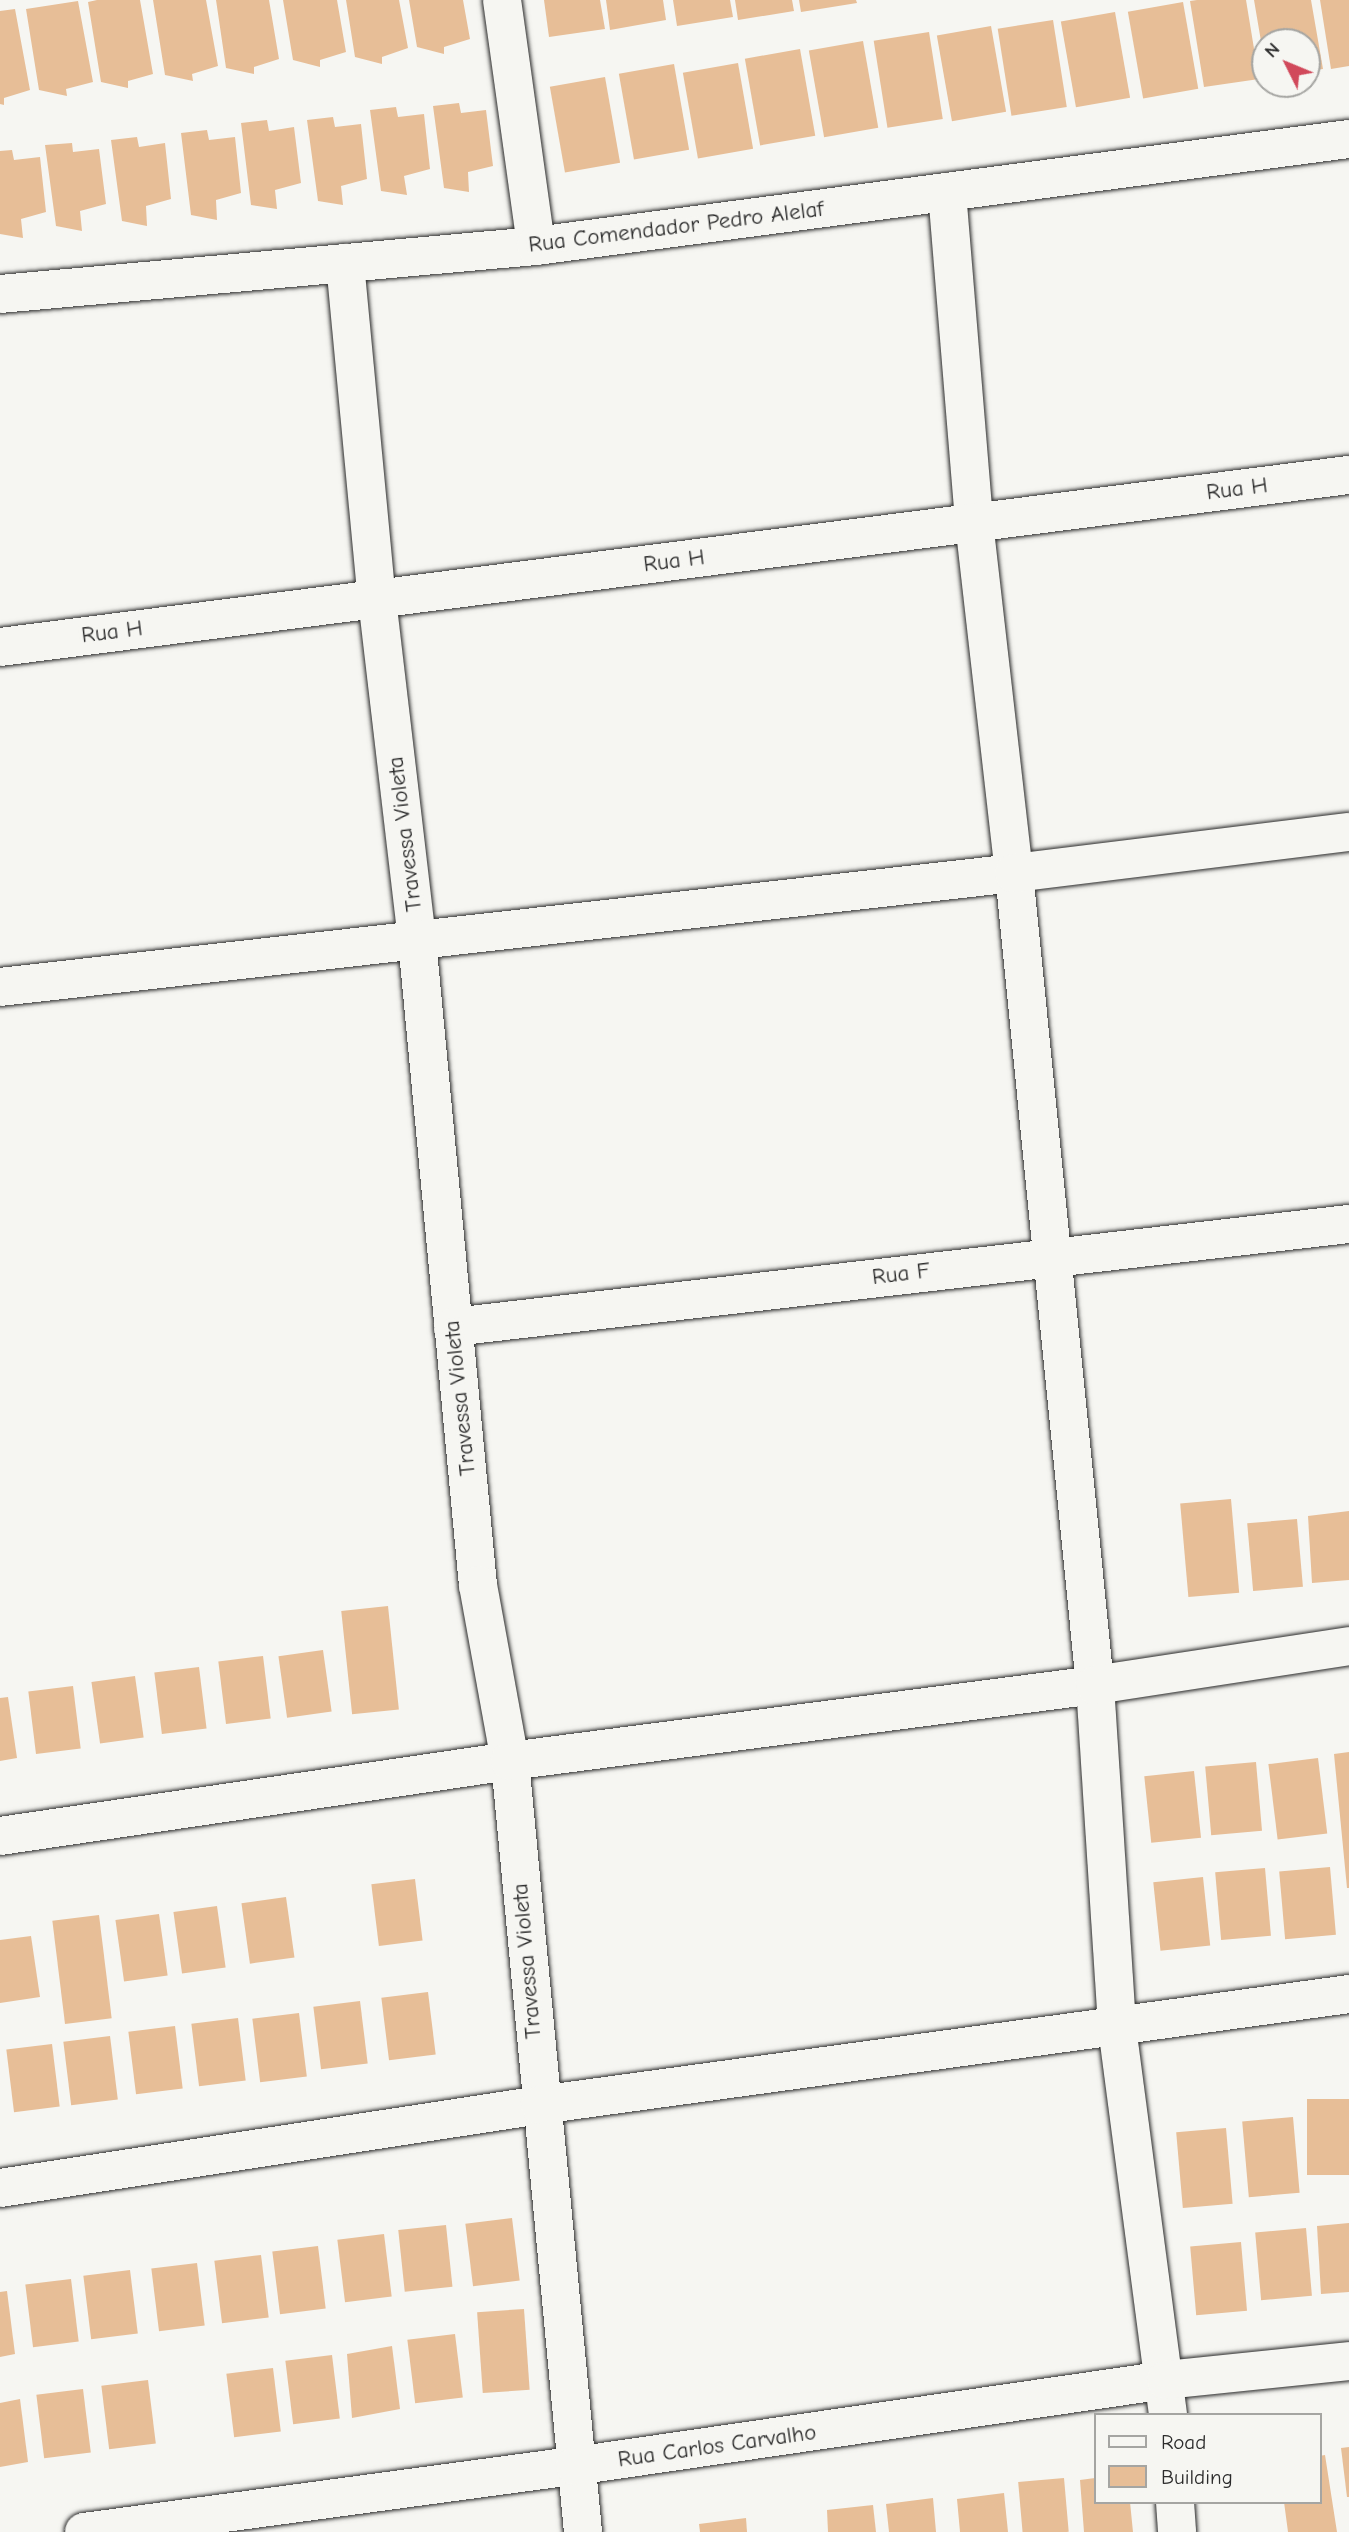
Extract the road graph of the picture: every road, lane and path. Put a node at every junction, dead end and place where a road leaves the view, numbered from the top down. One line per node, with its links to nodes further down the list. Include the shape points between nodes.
1 (502, 0): 4 (street)
2 (1349, 139): 3 (street, Rua Comendador Pedro Alelaf)
3 (947, 192): 4 (street, Rua Comendador Pedro Alelaf); 8 (street)
4 (536, 246): 5 (street, Rua Comendador Pedro Alelaf)
5 (345, 263): 6 (street, Rua Comendador Pedro Alelaf); 9 (street, Travessa Violeta)
6 (0, 294)
7 (1349, 475): 8 (street, Rua H)
8 (974, 522): 9 (street, Rua H); 12 (street)
9 (377, 599): 10 (street, Rua H); 13 (street, Travessa Violeta)
10 (0, 647)
11 (1349, 832): 12 (street)
12 (1014, 873): 13 (street); 16 (street)
13 (417, 940): 14 (street); 17 (street, Travessa Violeta)
14 (0, 987)
15 (1349, 1224): 16 (street, Rua F)
16 (1052, 1256): 17 (street, Rua F); 19 (street)
17 (453, 1327): 20 (street, Travessa Violeta, via 478,1585)
18 (1349, 1646): 19 (street)
19 (1095, 1685): 20 (street); 23 (street)
20 (510, 1761): 21 (street); 24 (street, Travessa Violeta)
21 (0, 1836)
22 (1349, 1994): 23 (street)
23 (1117, 2026): 24 (street); 27 (street)
24 (540, 2105): 25 (street); 28 (street, Travessa Violeta)
25 (0, 2188)
26 (1349, 2361): 27 (street, Rua Carlos Carvalho)
27 (1167, 2398): 28 (street, Rua Carlos Carvalho)
28 (575, 2466): 30 (street, Rua Carlos Carvalho); 31 (street, Travessa Violeta)
29 (1175, 2504): 32 (street)
30 (84, 2532)
31 (583, 2532)
32 (1177, 2532)

